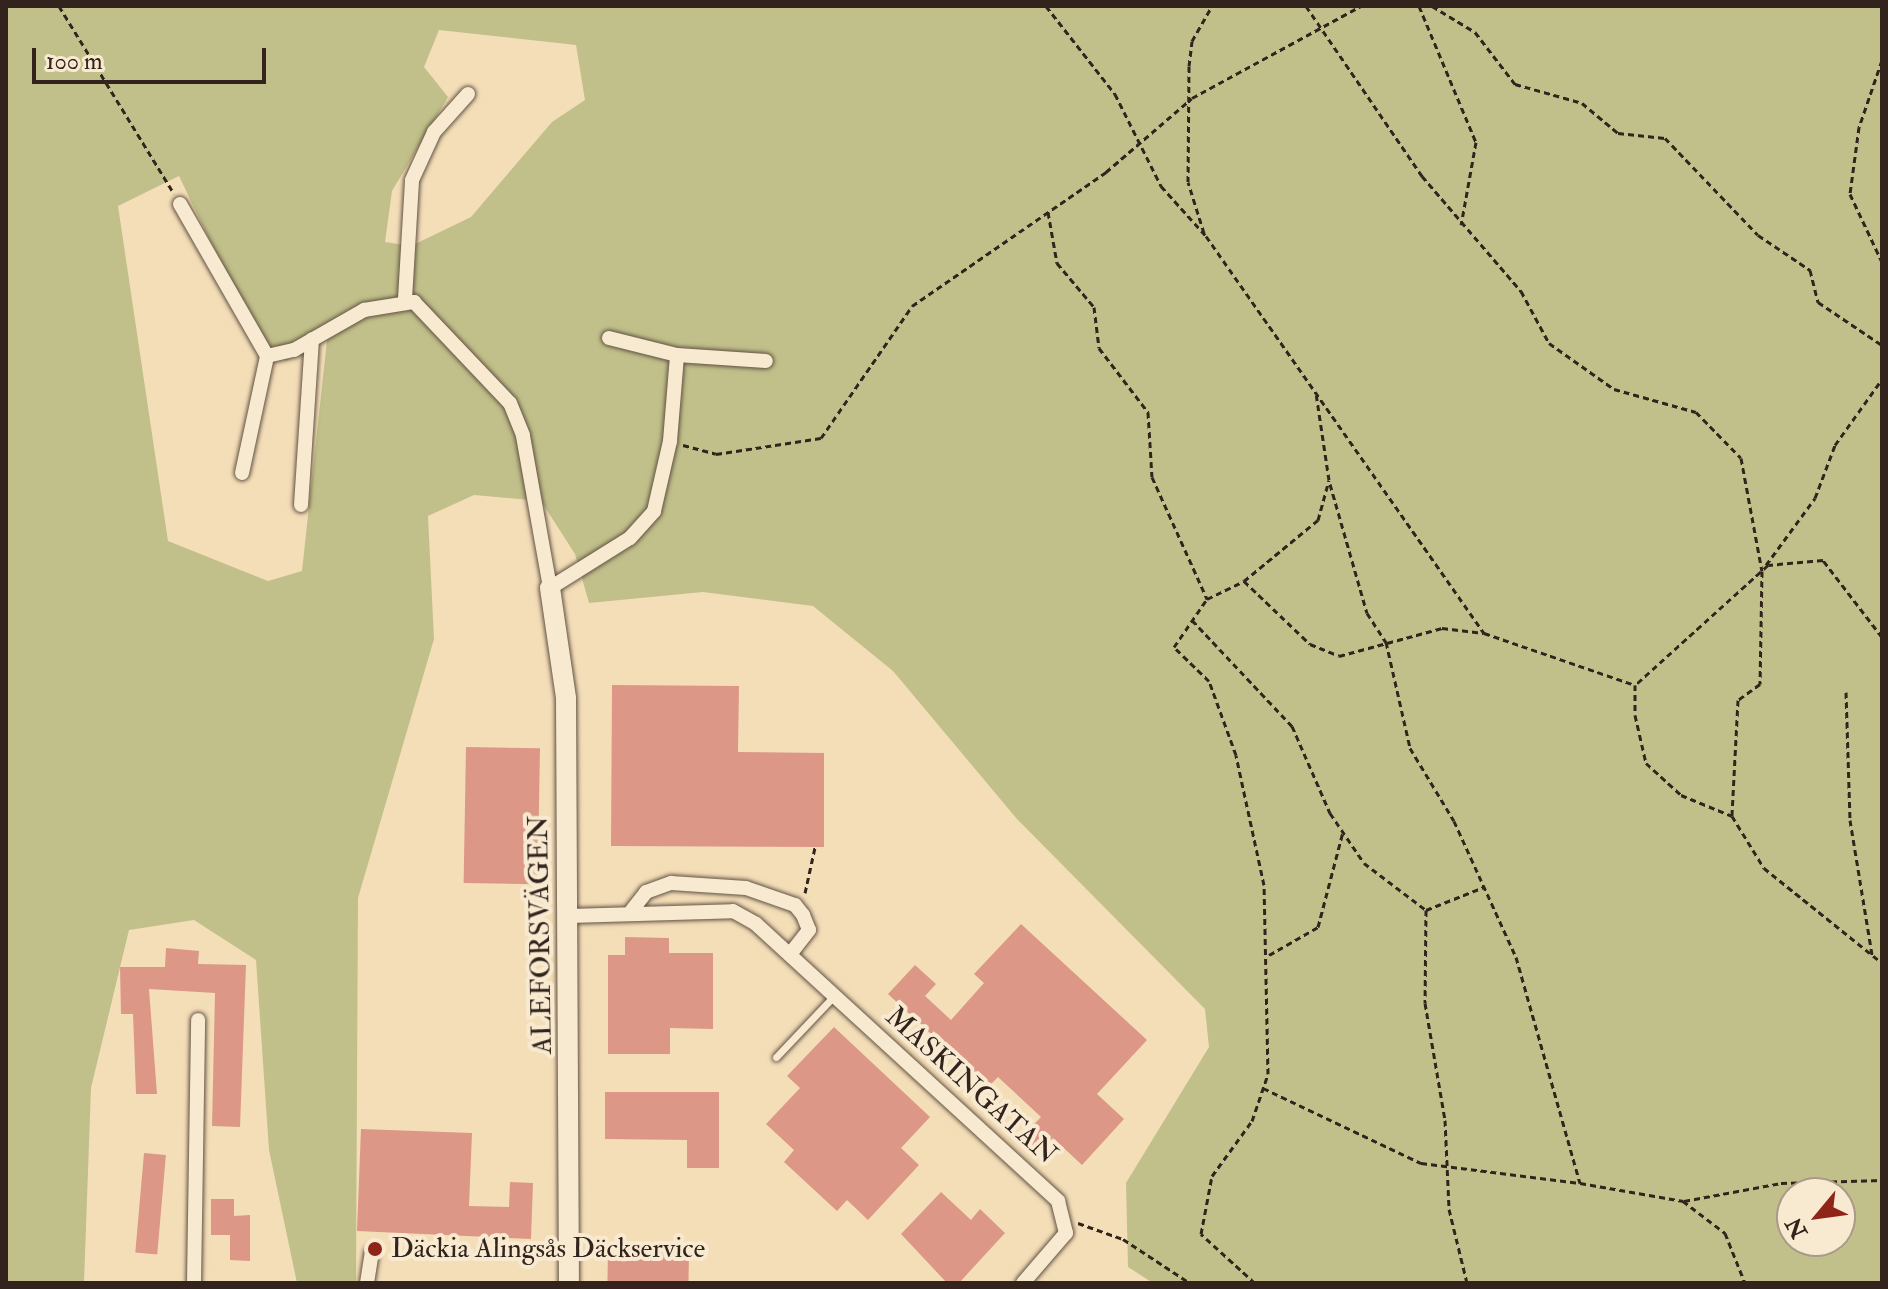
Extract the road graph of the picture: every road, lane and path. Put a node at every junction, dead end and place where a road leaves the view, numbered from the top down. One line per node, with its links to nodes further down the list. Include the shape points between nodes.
1 (59, 6): 13 (path)
2 (1046, 6): 12 (path, via 1115,94)
3 (1212, 6): 11 (path, via 1192,41)
4 (1306, 6): 8 (path)
5 (1361, 6): 8 (path)
6 (1419, 6): 15 (path, via 1476,142)
7 (1432, 6): 21 (path, via 1475,32 1515,84 1582,103 1618,133 1665,138 1758,235 1810,270 1818,302)
8 (1318, 30): 11 (path); 15 (path)
9 (1882, 60): 17 (path, via 1859,127 1850,194)
10 (468, 94): 18 (street, via 434,132 412,180)
11 (1192, 98): 12 (path); 16 (path, via 1188,182)
12 (1141, 145): 14 (path); 16 (path, via 1161,186)
13 (180, 204): 23 (street)
14 (1048, 212): 27 (path, via 912,306 821,438 716,454); 34 (path, via 1057,263 1094,307 1099,348 1148,412 1152,477)
15 (1460, 227): 31 (path, via 1521,291 1549,343 1614,389 1696,412 1741,458)
16 (1206, 236): 26 (path)
17 (1882, 262)
18 (405, 299): 20 (street, via 364,310); 33 (street, ALEFORSVÄGEN, via 426,312 510,403 523,436)
19 (609, 338): 22 (street)
20 (312, 339): 23 (street); 30 (street)
21 (1882, 345)
22 (677, 355): 24 (street); 27 (street)
23 (267, 356): 28 (street)
24 (766, 361)
25 (1882, 379): 31 (path, via 1835,445 1815,498)
26 (1316, 393): 29 (path); 36 (path)
27 (670, 441): 33 (street, via 654,511 630,538)
28 (242, 473)
29 (1329, 480): 32 (path, via 1318,520); 38 (path, via 1367,613)
30 (301, 505)
31 (1762, 571): 37 (path, via 1823,560); 39 (path); 41 (path, via 1760,684 1738,700)
32 (1244, 581): 34 (path); 38 (path, via 1310,644 1339,656)
33 (550, 588): 48 (street, ALEFORSVÄGEN, via 566,698)
34 (1207, 599): 35 (path)
35 (1192, 620): 42 (path, via 1292,726); 50 (path, via 1174,647 1209,681 1236,755 1264,885)
36 (1484, 633): 38 (path, via 1442,628); 39 (path)
37 (1882, 637)
38 (1386, 642): 44 (path, via 1410,748)
39 (1635, 685): 41 (path, via 1646,763 1681,795)
40 (1846, 692): 51 (path, via 1850,820)
41 (1732, 816): 51 (path, via 1764,868)
42 (1343, 832): 46 (path, via 1364,863); 50 (path, via 1318,927)
43 (815, 847): 45 (path, via 813,876)
44 (1484, 887): 46 (path); 59 (path, via 1516,957)
45 (795, 905): 47 (street, via 746,888 671,883 646,892); 49 (street, via 809,930)
46 (1426, 910): 57 (path, via 1425,1003)
47 (629, 914): 48 (street, MASKINGATAN); 49 (street, MASKINGATAN, via 733,911)
48 (569, 916): 65 (street, ALEFORSVÄGEN)
49 (790, 954): 53 (street, MASKINGATAN)
50 (1269, 955): 56 (path)
51 (1872, 955): 52 (path)
52 (1882, 963)
53 (833, 997): 55 (lane); 61 (street, MASKINGATAN, via 1058,1201)
54 (198, 1020): 63 (street)
55 (776, 1057)
56 (1263, 1088): 57 (path); 68 (path, via 1252,1121 1212,1176 1201,1234)
57 (1447, 1170): 59 (path); 69 (path)
58 (1882, 1180): 60 (path, via 1781,1183)
59 (1580, 1183): 60 (path)
60 (1683, 1201): 70 (path, via 1725,1233)
61 (1068, 1219): 66 (street, via 1066,1233); 67 (path, via 1123,1239)
62 (372, 1252): 64 (street)
63 (194, 1283)
64 (367, 1283)
65 (569, 1283)
66 (1023, 1283)
67 (1190, 1283)
68 (1255, 1283)
69 (1467, 1283)
70 (1745, 1283)

